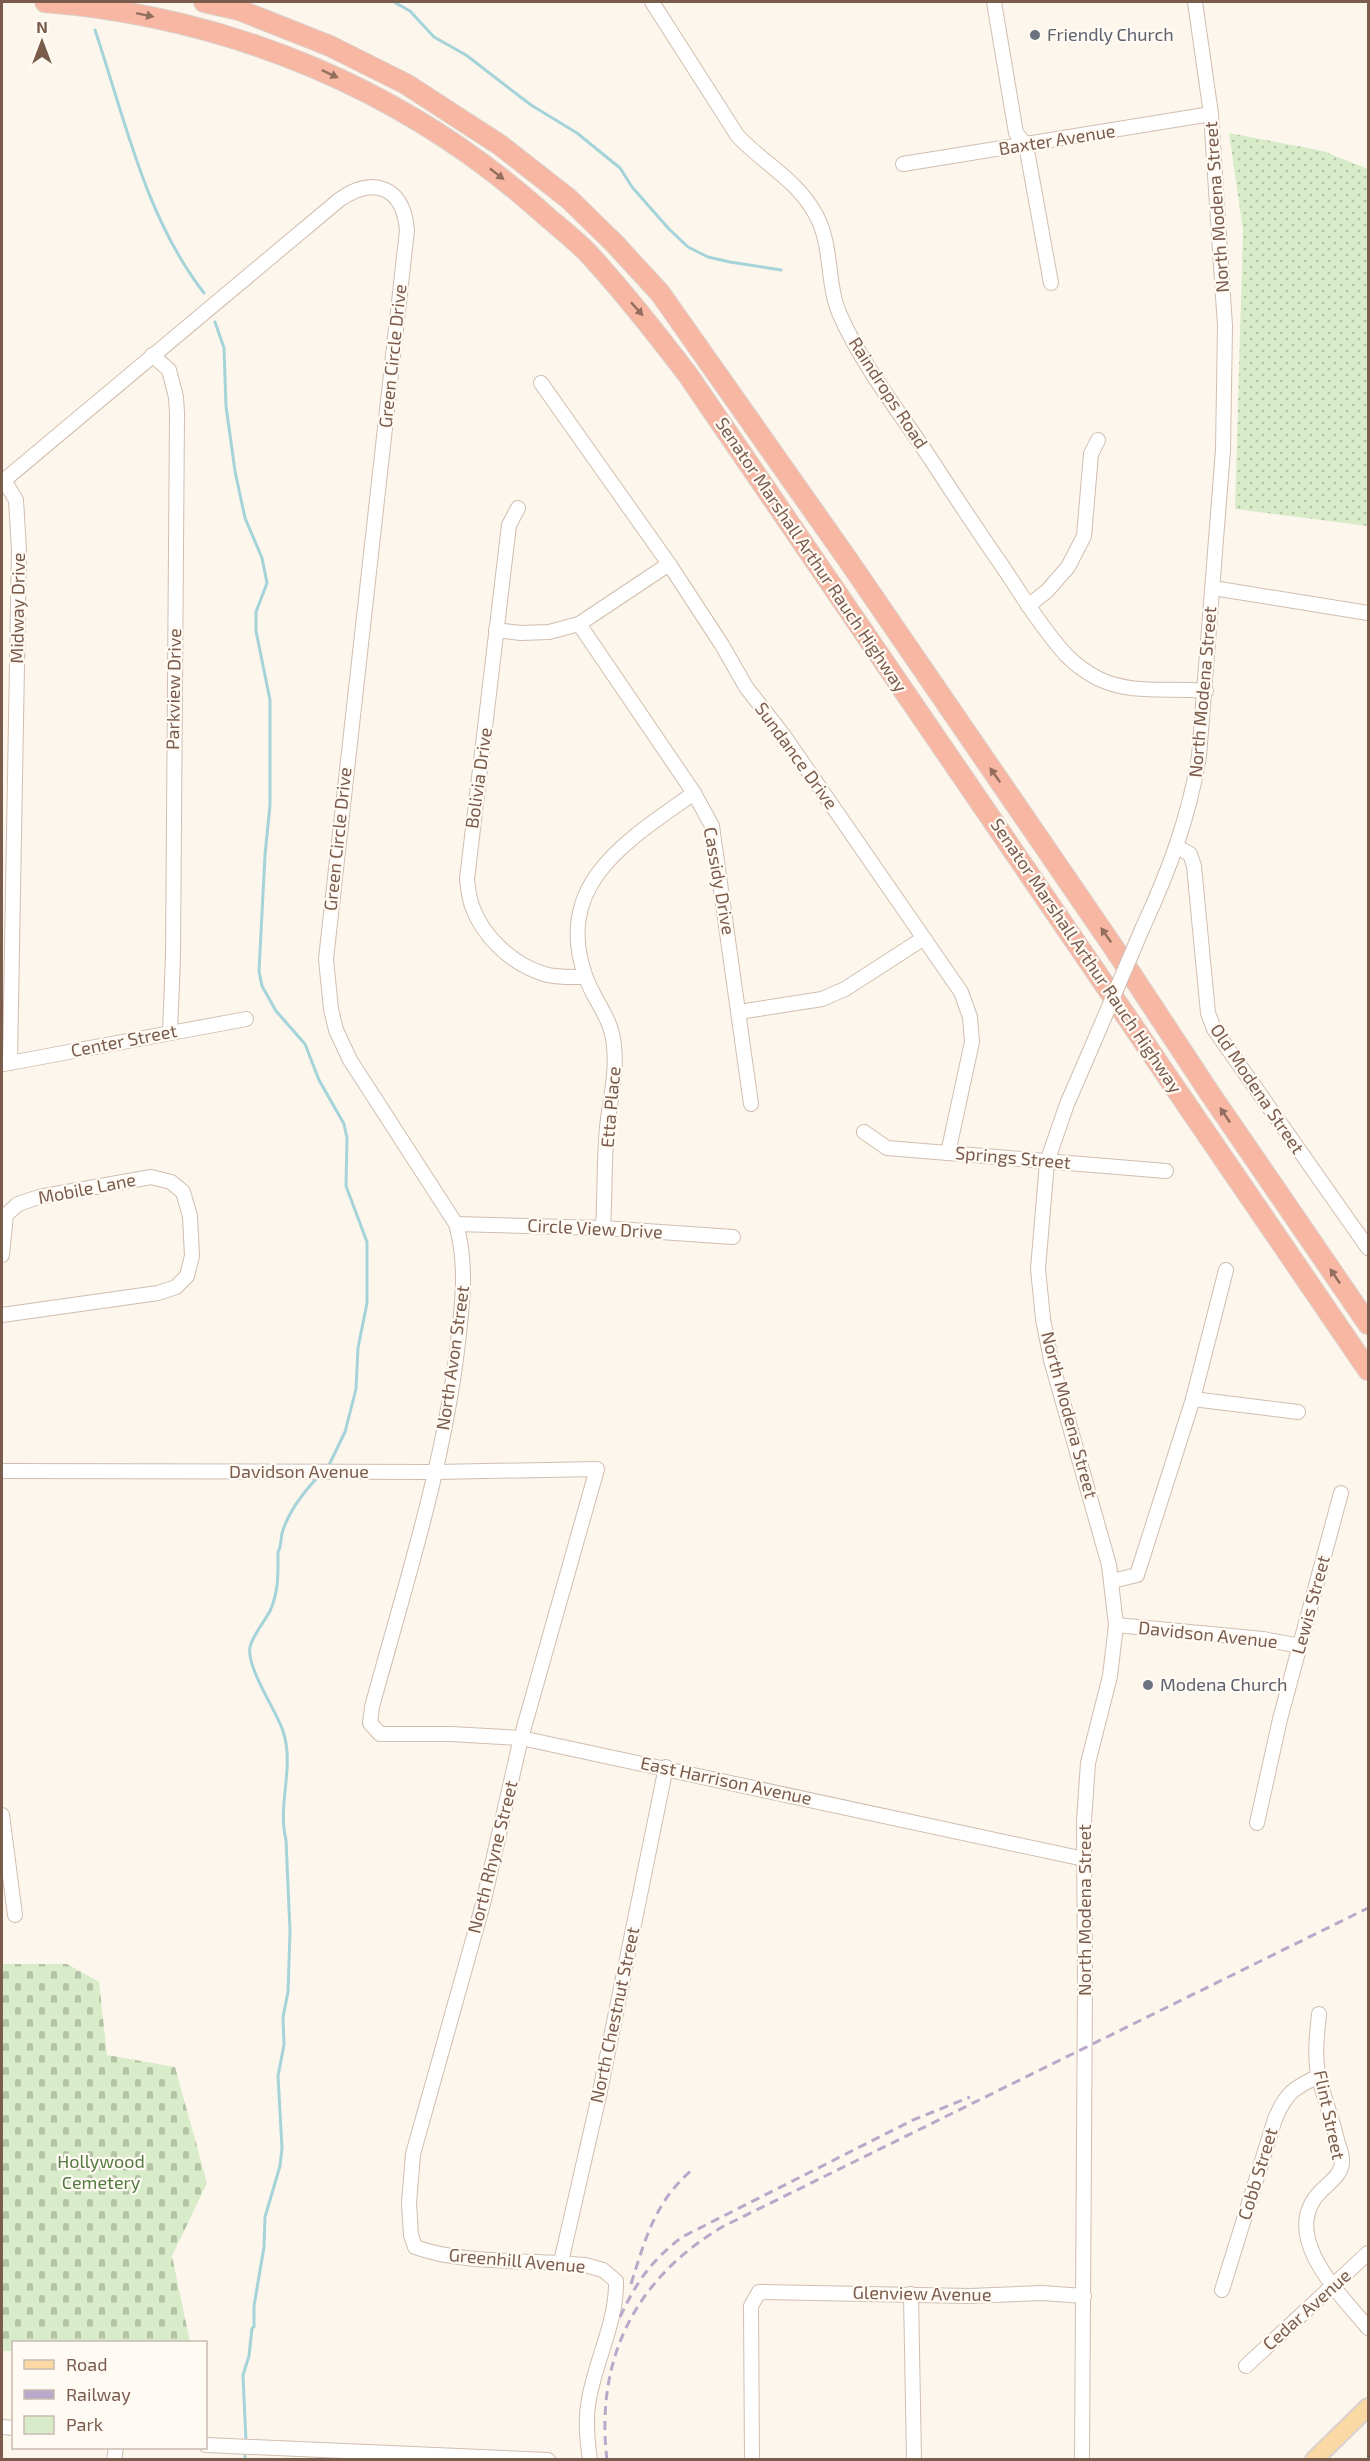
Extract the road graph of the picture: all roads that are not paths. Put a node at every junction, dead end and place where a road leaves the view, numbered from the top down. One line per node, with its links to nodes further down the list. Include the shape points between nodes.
1 (45, 2): 44 (highway, Senator Marshall Arthur Rauch Highway, one-way to 44, via 186,23 305,63 370,93 477,158 586,251 645,318 688,375)
2 (204, 2): 43 (highway, Senator Marshall Arthur Rauch Highway, one-way to 2, via 841,550 660,293 569,199 500,145 406,84 320,42 239,10)
3 (652, 2): 17 (street, Raindrops Road, via 737,135 791,181 816,216 824,236 832,294 855,344)
4 (994, 2): 7 (street, via 1016,133)
5 (1195, 2): 6 (street, North Modena Street)
6 (1211, 114): 7 (street, Baxter Avenue); 16 (street, North Modena Street, via 1226,338)
7 (1026, 145): 8 (street, Baxter Avenue); 9 (street)
8 (903, 164)
9 (1051, 283)
10 (152, 355): 13 (street, Green Circle Drive); 27 (street, Green Circle Drive, via 353,189 382,188 400,204 407,230 326,959); 29 (street, Parkview Drive, via 169,370 177,413)
11 (541, 383): 15 (street, Sundance Drive)
12 (1098, 440): 17 (street, via 1091,454 1084,536 1068,567)
13 (3, 481): 30 (street, Midway Drive, via 16,500 20,550)
14 (518, 508): 20 (street, Bolivia Drive, via 509,525)
15 (669, 564): 19 (street); 24 (street, Sundance Drive, via 746,687)
16 (1213, 588): 18 (street); 21 (street, North Modena Street)
17 (1028, 606): 21 (street, Raindrops Road, via 1065,654 1099,679 1151,691)
18 (1368, 613)
19 (579, 624): 20 (street, via 549,632); 22 (street, Cassidy Drive)
20 (496, 630): 25 (street, Bolivia Drive, via 468,853 471,905 489,936 521,964 545,974)
21 (1206, 691): 23 (street, North Modena Street, via 1193,791)
22 (694, 793): 25 (street, Etta Place, via 604,863 592,882 580,911 577,942); 26 (street, Cassidy Drive, via 712,826)
23 (1177, 847): 34 (street, North Modena Street, bridge, via 1067,1104); 39 (street, Old Modena Street, via 1190,854 1194,866 1208,1013 1214,1029)
24 (924, 938): 26 (street, via 845,989 822,999); 33 (street, Sundance Drive, via 961,992 970,1017 972,1042)
25 (585, 977): 37 (street, Etta Place, via 608,1017 614,1043 616,1073 607,1127)
26 (740, 1012): 31 (street, Cassidy Drive)
27 (333, 1018): 36 (street, North Avon Street, via 350,1060)
28 (246, 1019): 29 (street, Center Street)
29 (170, 1032): 30 (street, Center Street)
30 (6, 1064)
31 (751, 1104)
32 (864, 1132): 33 (street, Springs Street, via 887,1148)
33 (948, 1153): 34 (street, Springs Street)
34 (1047, 1162): 35 (street, Springs Street); 51 (street, North Modena Street, via 1038,1269 1043,1319)
35 (1166, 1171)
36 (456, 1224): 37 (street, Circle View Drive); 49 (street, North Avon Street, via 463,1248 462,1303)
37 (603, 1228): 38 (street, Circle View Drive)
38 (733, 1237)
39 (1368, 1248)
40 (2, 1255): 42 (street, Mobile Lane, via 6,1215 18,1204 39,1197 151,1177 171,1182 183,1192 190,1216 192,1256 187,1276 176,1287 158,1293)
41 (1226, 1270): 45 (street)
42 (2, 1315)
43 (1368, 1324)
44 (1368, 1370)
45 (1193, 1399): 46 (street); 51 (street, via 1137,1575)
46 (1298, 1412)
47 (597, 1469): 49 (street, Davidson Avenue); 55 (street, North Rhyne Street)
48 (2, 1471): 49 (street, Davidson Avenue)
49 (436, 1472): 54 (street, North Avon Street)
50 (1341, 1493): 53 (street, Lewis Street)
51 (1112, 1581): 52 (street, North Modena Street)
52 (1116, 1625): 53 (street, Davidson Avenue); 59 (street, North Modena Street, via 1110,1676 1088,1763)
53 (1300, 1646): 58 (street, Lewis Street)
54 (370, 1723): 55 (street, East Harrison Avenue, via 380,1734)
55 (522, 1738): 56 (street, East Harrison Avenue); 63 (street, North Rhyne Street, via 483,1904 413,2154 409,2203)
56 (666, 1767): 59 (street, East Harrison Avenue); 65 (street, North Chestnut Street)
57 (2, 1815): 60 (street)
58 (1257, 1823)
59 (1084, 1859): 69 (street, North Modena Street)
60 (15, 1915)
61 (1319, 2014): 62 (street, Flint Street)
62 (1319, 2076): 66 (street, Flint Street, via 1343,2162 1339,2174 1314,2198 1307,2212 1306,2229 1315,2260); 67 (street, Cobb Street, via 1294,2087 1283,2101)
63 (415, 2247): 65 (street, Greenhill Avenue, via 456,2257)
64 (1368, 2253): 66 (street, Cedar Avenue)
65 (561, 2262): 75 (street, Greenhill Avenue, via 603,2270 616,2281 616,2298 588,2399)
66 (1335, 2287): 70 (street, Flint Street); 71 (street, Cedar Avenue)
67 (1222, 2290)
68 (912, 2294): 69 (street, Glenview Avenue); 76 (street, Glenview Avenue, via 759,2292 751,2306); 77 (street)
69 (1084, 2296): 78 (street, North Modena Street)
70 (1368, 2328)
71 (1246, 2366)
72 (1368, 2407): 79 (main road)
73 (207, 2445): 74 (street)
74 (548, 2460)
75 (590, 2460)
76 (752, 2460)
77 (914, 2460)
78 (1082, 2460)
79 (1314, 2460)

